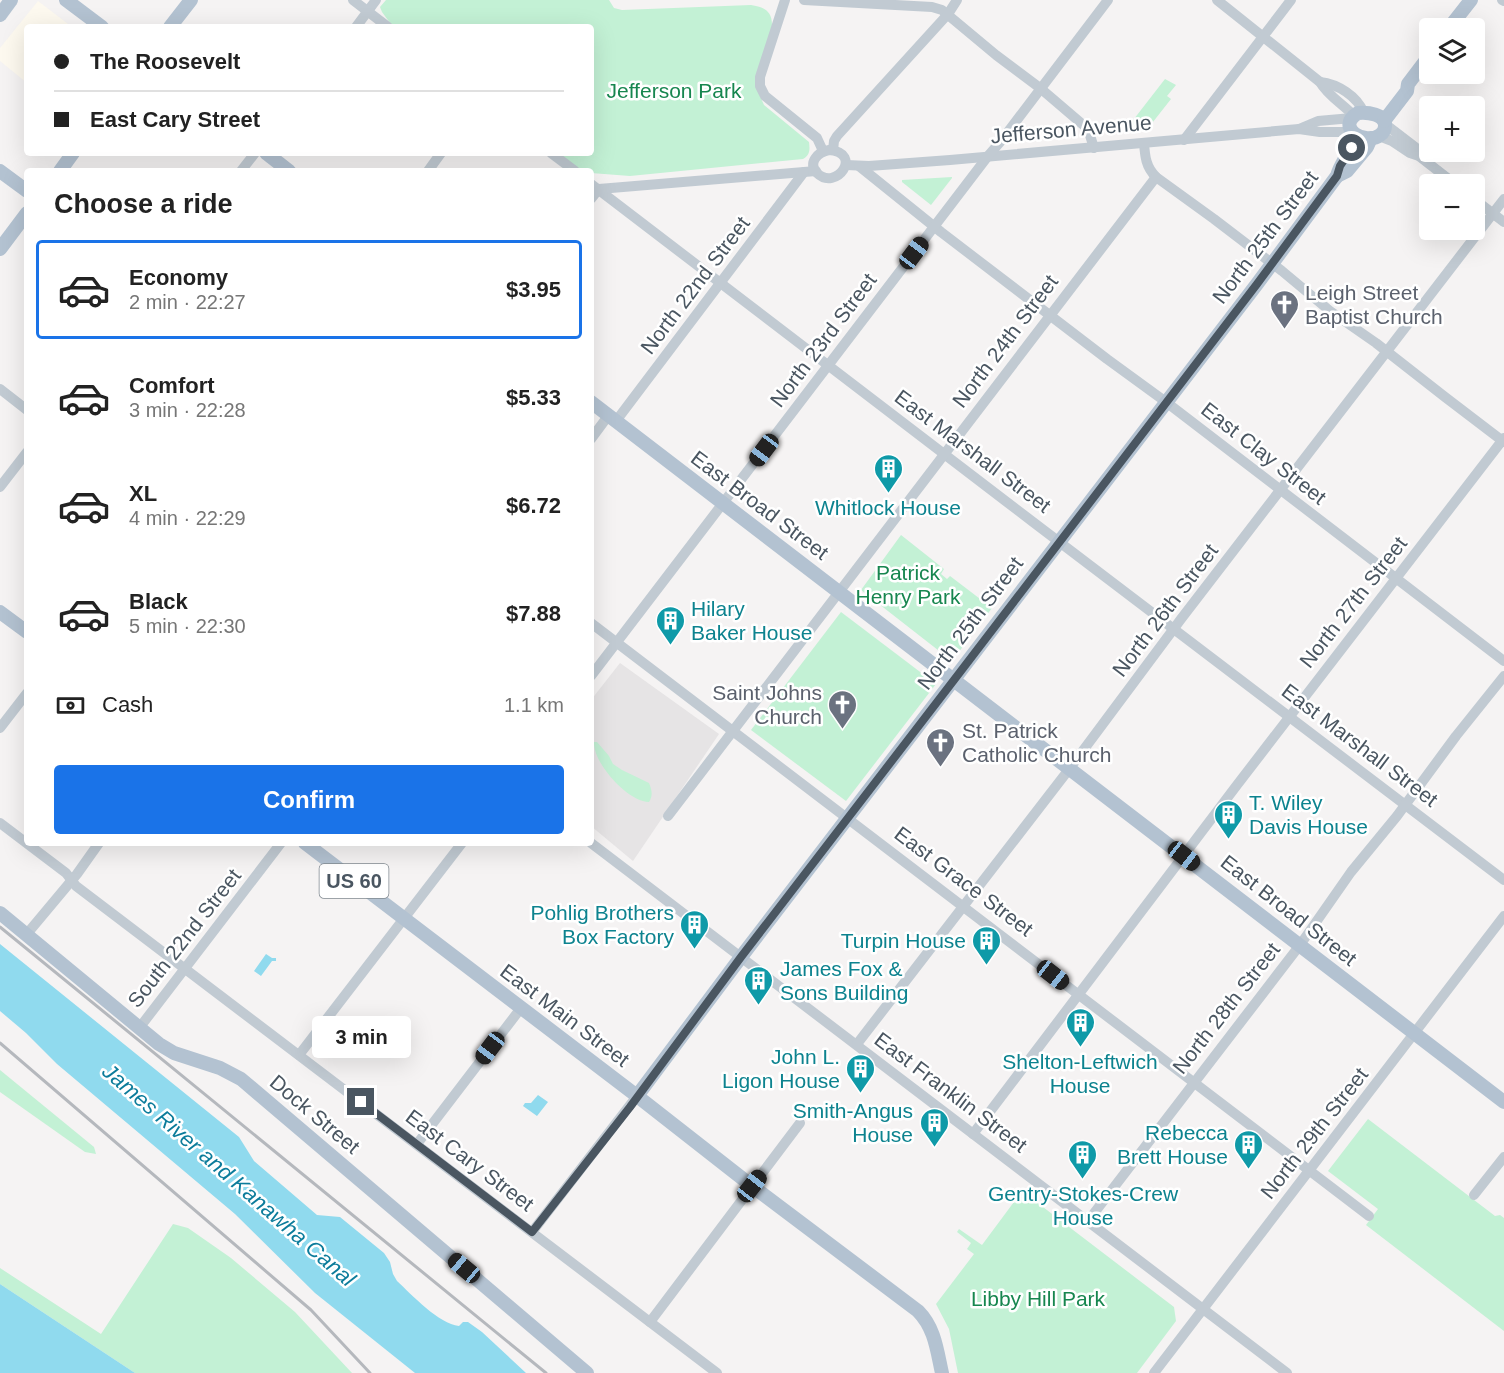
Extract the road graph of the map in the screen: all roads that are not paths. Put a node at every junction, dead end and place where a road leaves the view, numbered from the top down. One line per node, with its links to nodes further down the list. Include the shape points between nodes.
1 (11, 0): 15 (main road)
2 (66, 0): 17 (main road)
3 (191, 0): 18 (main road)
4 (353, 0): 13 (street)
5 (376, 0): 13 (street)
6 (785, 0): 28 (street, via 760,77 760,89)
7 (804, 0): 14 (street, via 932,7)
8 (957, 0): 14 (street)
9 (1108, 0): 23 (street, North 23rd Street)
10 (1217, 0): 21 (street)
11 (1291, 0): 21 (street)
12 (1471, 0): 16 (main road)
13 (368, 12): 19 (street); 20 (street)
14 (948, 14): 23 (street); 28 (street, via 837,136)
15 (0, 15)
16 (1457, 18)
17 (98, 24)
18 (172, 24)
19 (358, 24)
20 (384, 24)
21 (1263, 37): 24 (street, via 1320,82 1333,84 1353,98 1361,105); 25 (street)
22 (1419, 70): 24 (main road, North 25th Street)
23 (1040, 88): 27 (street, via 1088,129); 32 (street, North 23rd Street)
24 (1367, 125): 25 (street, Jefferson Avenue, via 1318,121 1299,129); 41 (street); 52 (main road, North 25th Street, via 1337,176)
25 (1184, 140): 26 (street, Jefferson Avenue)
26 (1144, 143): 27 (street, Jefferson Avenue); 42 (street, via 1147,164)
27 (1094, 148): 32 (street, Jefferson Avenue)
28 (828, 151): 33 (street, via 838,152); 39 (street, via 816,155)
29 (253, 156): 35 (street)
30 (270, 156): 36 (main road)
31 (555, 156): 37 (street)
32 (988, 156): 34 (street, Jefferson Avenue); 50 (street, North 23rd Street)
33 (846, 165): 34 (street, Jefferson Avenue); 39 (street, via 835,176 825,177)
34 (859, 166): 50 (street, East Clay Street)
35 (243, 168)
36 (285, 168)
37 (571, 168)
38 (0, 171): 44 (main road)
39 (816, 171): 40 (street)
40 (804, 172): 43 (street); 53 (street, North 22nd Street)
41 (1442, 174)
42 (1156, 177): 52 (street); 54 (street, North 24th Street)
43 (595, 186): 53 (street, East Marshall Street)
44 (24, 190)
45 (1504, 200): 47 (street, North 26th Street)
46 (1485, 208): 47 (street)
47 (1493, 214): 49 (street); 55 (street, North 26th Street)
48 (24, 217): 51 (main road)
49 (1504, 222)
50 (934, 227): 54 (street, East Clay Street); 56 (street, North 23rd Street)
51 (0, 249)
52 (1272, 264): 55 (street); 58 (main road, North 25th Street)
53 (721, 282): 56 (street, East Marshall Street); 61 (street, North 22nd Street)
54 (1050, 315): 58 (street, East Clay Street); 64 (street, North 24th Street)
55 (1387, 351): 63 (street); 67 (street, North 26th Street)
56 (829, 365): 64 (street, East Marshall Street); 68 (street, North 23rd Street)
57 (0, 389): 60 (street)
58 (1166, 402): 67 (street, East Clay Street); 69 (main road, North 25th Street)
59 (594, 404): 61 (main road, East Broad Street)
60 (24, 408)
61 (612, 418): 62 (street, North 22nd Street); 68 (main road, East Broad Street)
62 (594, 436)
63 (1503, 440): 70 (street, North 27th Street)
64 (944, 453): 69 (street, East Marshall Street); 71 (street, North 24th Street)
65 (24, 456): 66 (street)
66 (0, 487)
67 (1281, 491): 70 (street, East Clay Street); 74 (street, North 26th Street)
68 (723, 503): 71 (main road, East Broad Street); 76 (street, North 23rd Street)
69 (1059, 541): 74 (street, East Marshall Street); 80 (main road, North 25th Street)
70 (1395, 578): 77 (street, East Clay Street); 82 (street, North 27th Street)
71 (839, 591): 80 (main road, East Broad Street); 84 (street, North 24th Street)
72 (0, 612): 75 (main road)
73 (594, 626): 76 (street, East Grace Street)
74 (1174, 629): 82 (street, East Marshall Street); 85 (street, North 26th Street)
75 (24, 630)
76 (616, 643): 78 (street, North 23rd Street); 84 (street, East Grace Street)
77 (1504, 661)
78 (594, 672)
79 (1504, 676): 86 (street, North 28th Street)
80 (954, 680): 85 (main road, East Broad Street); 88 (main road, North 25th Street)
81 (24, 697): 83 (street)
82 (1289, 716): 86 (street, East Marshall Street); 97 (street, North 27th Street)
83 (0, 728)
84 (732, 732): 87 (street, North 24th Street); 88 (street, East Grace Street)
85 (1070, 768): 97 (main road, East Broad Street); 100 (street, North 26th Street)
86 (1406, 805): 99 (street, East Marshall Street); 105 (street, North 28th Street, via 1351,872)
87 (668, 816)
88 (847, 818): 100 (street, East Grace Street); 106 (main road, North 25th Street)
89 (0, 823): 90 (street, East Cary Street)
90 (24, 841)
91 (594, 845): 106 (street, East Franklin Street)
92 (30, 846): 98 (street, East Cary Street)
93 (97, 846): 98 (street)
94 (279, 846): 107 (street, South 22nd Street)
95 (309, 846): 103 (main road, East Main Street / US 60)
96 (460, 846): 103 (street)
97 (1184, 856): 105 (main road, East Broad Street); 108 (street, North 27th Street)
98 (71, 880): 104 (street); 107 (street, East Cary Street)
99 (1504, 880)
100 (963, 907): 108 (street, East Grace Street); 112 (street, North 26th Street)
101 (0, 913): 104 (main road, Dock Street)
102 (1504, 916): 111 (street, North 29th Street)
103 (404, 919): 109 (main road, East Main Street / US 60); 113 (street)
104 (26, 935): 110 (main road, Dock Street)
105 (1300, 945): 111 (main road, East Broad Street); 114 (street, North 28th Street)
106 (741, 957): 112 (street, East Franklin Street); 115 (main road, North 25th Street)
107 (184, 968): 110 (street, South 22nd Street); 113 (street, East Cary Street)
108 (1078, 995): 114 (street, East Grace Street); 118 (street, North 27th Street)
109 (521, 1008): 115 (main road, East Main Street / US 60); 119 (street)
110 (140, 1027): 129 (main road, Dock Street, via 174,1053 230,1072 248,1085)
111 (1414, 1033): 116 (main road, East Broad Street); 121 (street, North 29th Street)
112 (857, 1044): 118 (street, East Franklin Street)
113 (299, 1055): 119 (street, East Cary Street)
114 (1194, 1082): 121 (street, East Grace Street); 125 (street, North 28th Street)
115 (637, 1096): 122 (main road, East Main Street / US 60); 126 (street)
116 (1504, 1102)
117 (800, 1123): 122 (street)
118 (973, 1134): 125 (street, East Franklin Street)
119 (417, 1144): 126 (street, East Cary Street)
120 (1504, 1157): 123 (street)
121 (1309, 1170): 124 (street, East Grace Street); 127 (street, North 29th Street)
122 (752, 1186): 128 (street); 131 (main road, East Main Street / US 60, via 918,1311 933,1334)
123 (1474, 1195)
124 (1369, 1216)
125 (1088, 1221): 127 (street, East Franklin Street)
126 (532, 1232): 128 (street, East Cary Street)
127 (1203, 1308): 132 (street, North 29th Street); 133 (street, East Franklin Street)
128 (650, 1322): 130 (street, East Cary Street)
129 (587, 1373)
130 (717, 1373)
131 (942, 1373)
132 (1154, 1373)
133 (1287, 1373)

